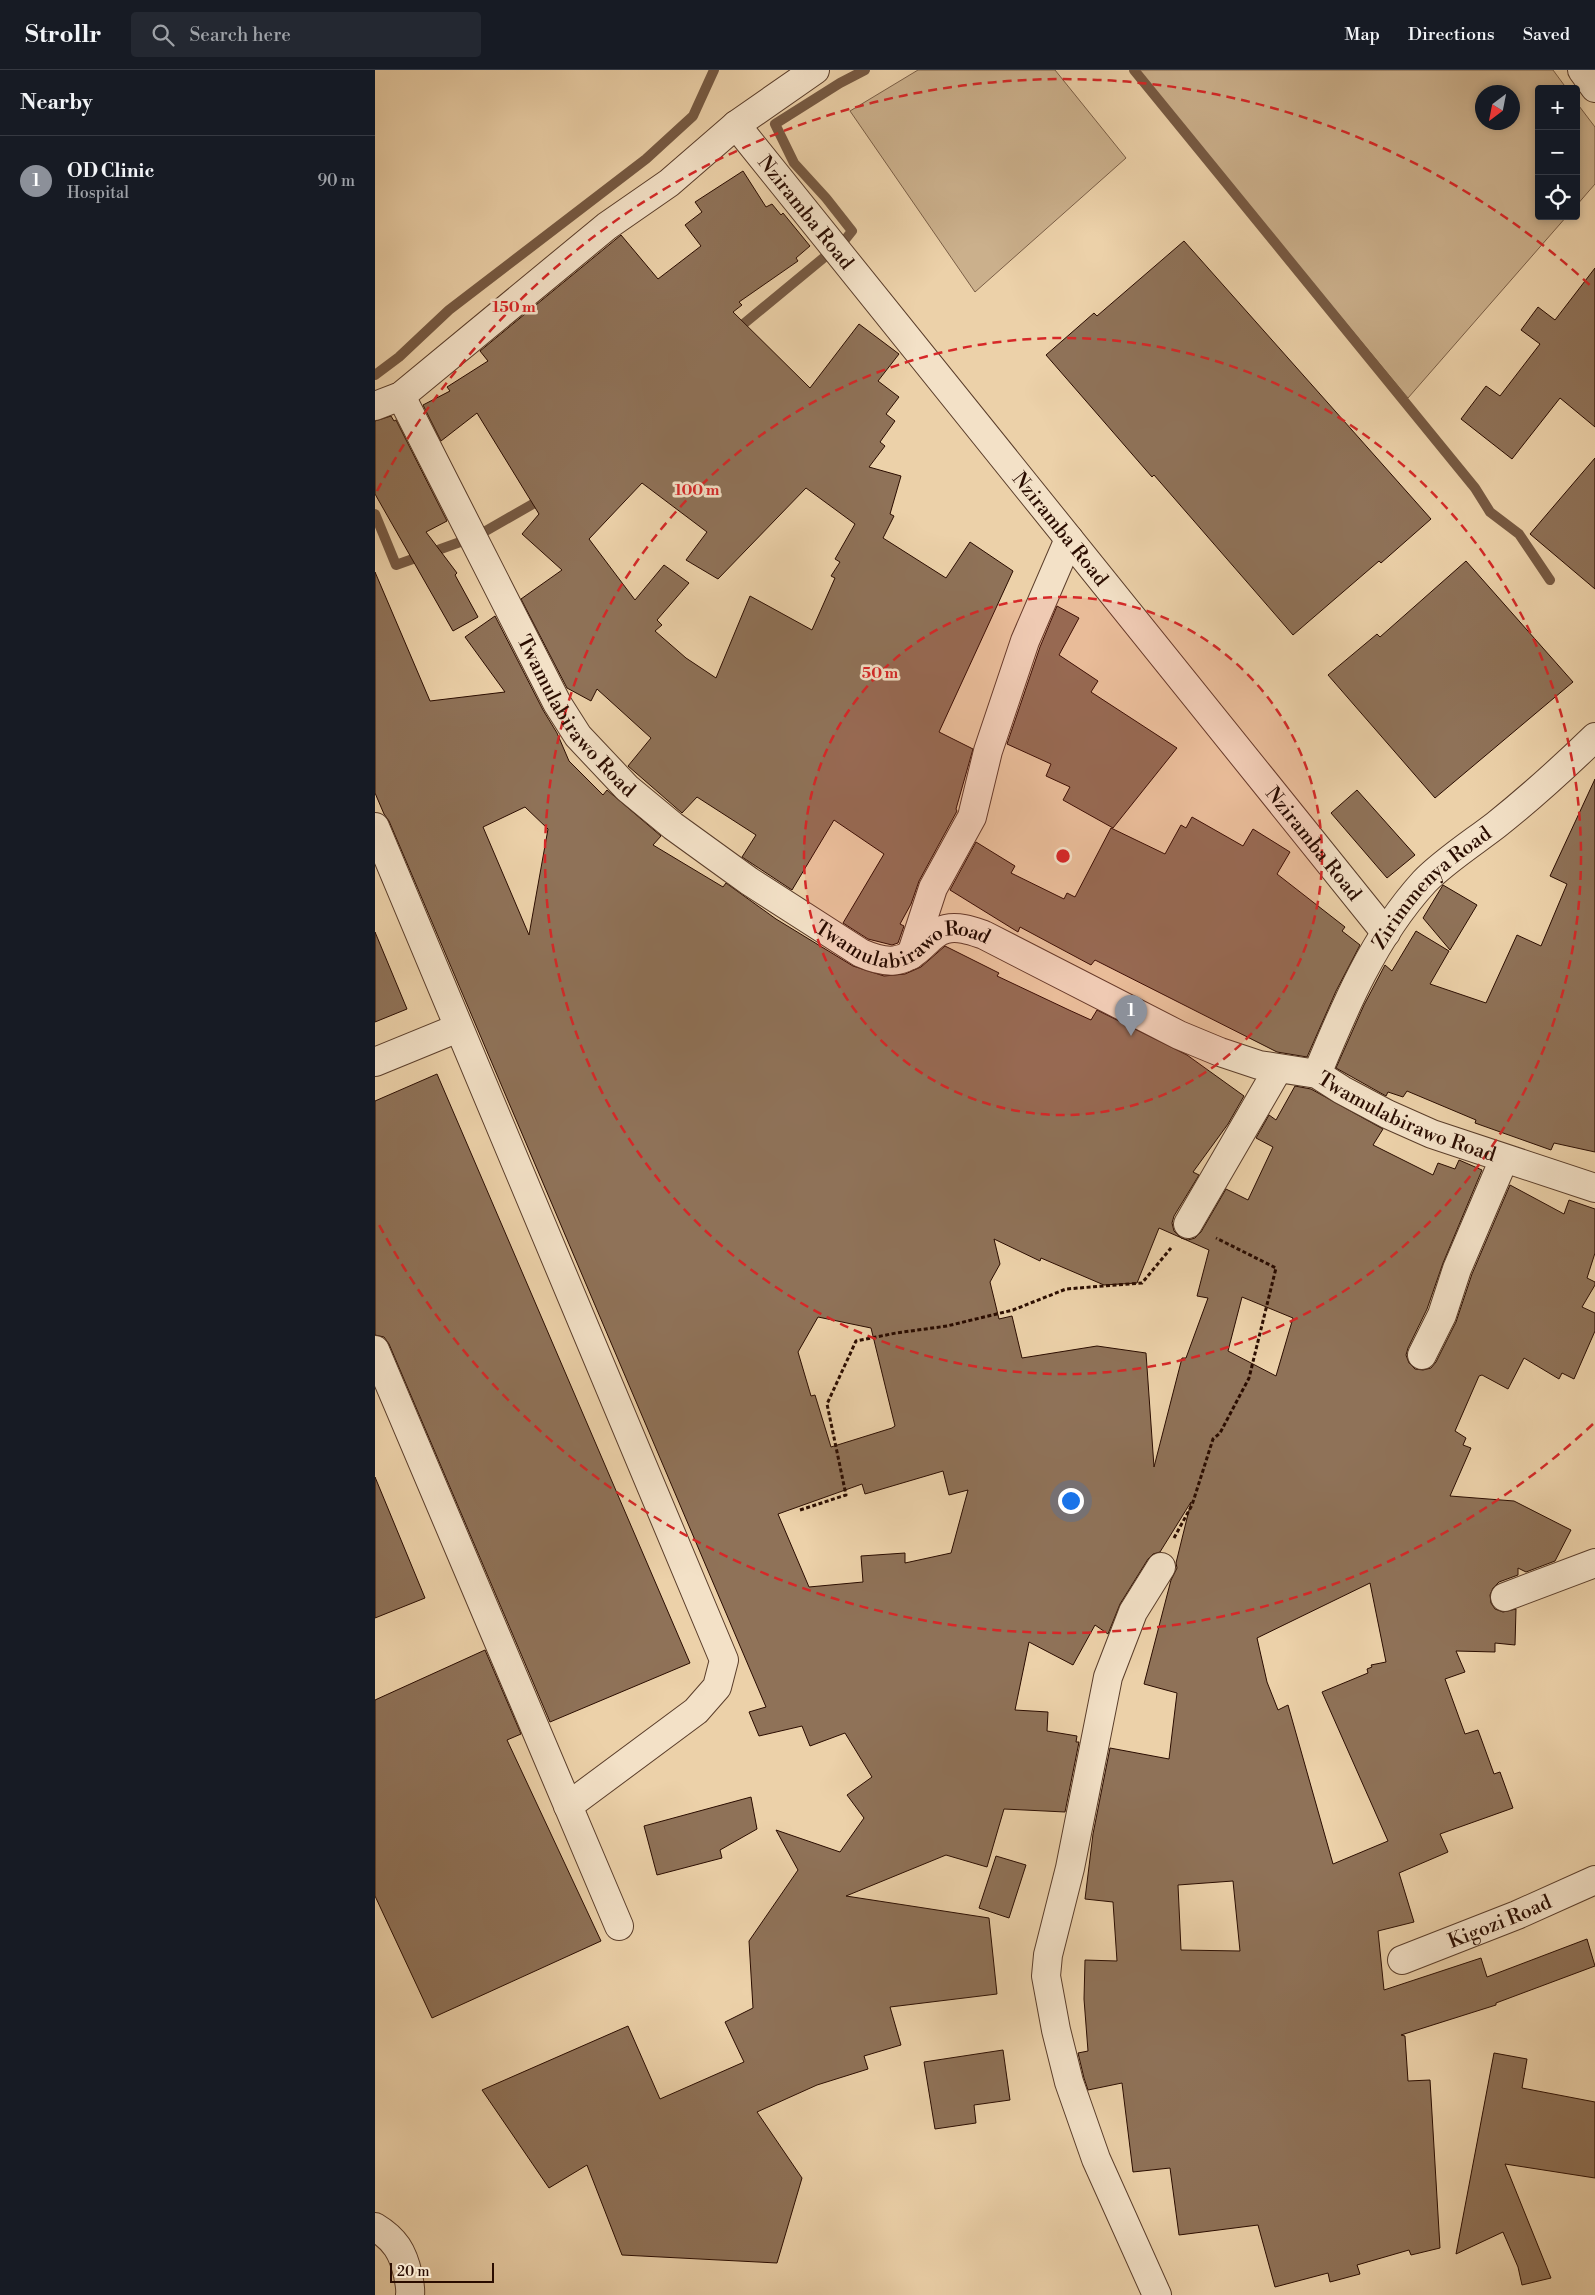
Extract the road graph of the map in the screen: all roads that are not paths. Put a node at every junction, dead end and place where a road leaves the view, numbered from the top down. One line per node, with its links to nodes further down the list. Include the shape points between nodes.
1 (815, 70): 4 (street)
2 (1582, 70): 3 (street)
3 (1595, 88)
4 (736, 125): 5 (street, via 669,183 607,226); 7 (street, Nziramba Road)
5 (401, 396): 6 (street); 11 (street, Twamulabirawo Road, via 557,703 577,736 627,788 749,881 861,953 881,962)
6 (375, 406)
7 (1069, 539): 10 (street, Nziramba Road); 11 (street, via 1025,640 988,751 972,817 933,888)
8 (1595, 737): 10 (street, Zirimmenya Road, via 1507,816 1426,880)
9 (375, 827): 12 (street)
10 (1386, 933): 15 (street, Zirimmenya Road, via 1353,992)
11 (910, 956): 14 (street, Twamulabirawo Road, via 945,929 967,929 1179,1035 1241,1060)
12 (458, 1028): 13 (street); 24 (street, via 725,1660 717,1687 696,1711)
13 (375, 1062)
14 (1278, 1069): 15 (street, Twamulabirawo Road); 18 (street)
15 (1317, 1074): 16 (street, Twamulabirawo Road, via 1387,1114 1432,1134)
16 (1504, 1159): 17 (street, Twamulabirawo Road); 20 (street)
17 (1595, 1188)
18 (1188, 1224)
19 (375, 1350): 24 (street)
20 (1422, 1355)
21 (1595, 1563): 23 (street)
22 (1161, 1567): 30 (street, via 1133,1612 1108,1677 1046,1976 1069,2082 1096,2159)
23 (1505, 1597)
24 (568, 1806): 26 (street)
25 (1595, 1880): 27 (street, Kigozi Road)
26 (619, 1926)
27 (1402, 1960)
28 (375, 2227): 29 (street, via 387,2234 405,2258)
29 (410, 2295)
30 (1157, 2295)

